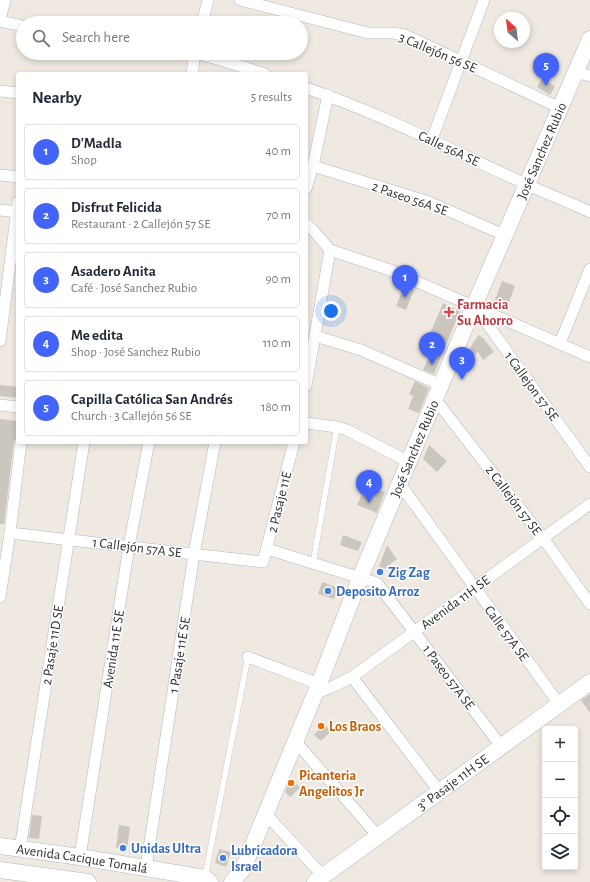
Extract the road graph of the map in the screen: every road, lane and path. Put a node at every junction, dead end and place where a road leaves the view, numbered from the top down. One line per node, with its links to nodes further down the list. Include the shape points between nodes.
1 (5, 0): 8 (street)
2 (208, 0): 5 (street)
3 (240, 0): 6 (street, 3 Callejón 56 SE)
4 (484, 0): 13 (street)
5 (204, 16)
6 (302, 16)
7 (308, 18): 13 (street, 3 Callejón 56 SE, via 368,33 405,35)
8 (0, 20): 9 (street)
9 (16, 24)
10 (590, 39): 16 (main road, José Sanchez Rubio)
11 (194, 60): 14 (street)
12 (221, 60): 15 (street)
13 (462, 61): 21 (street, 3 Callejón 56 SE); 22 (street)
14 (192, 72)
15 (259, 72)
16 (583, 74): 21 (main road, José Sanchez Rubio)
17 (308, 89): 20 (street, Calle 56A SE)
18 (0, 91): 19 (street)
19 (16, 93)
20 (328, 95): 22 (street, Calle 56A SE); 23 (street)
21 (560, 108): 27 (main road, José Sanchez Rubio)
22 (432, 139): 27 (street, Calle 56A SE)
23 (312, 166): 26 (street); 33 (street, 2 Paseo 56A SE, via 429,202)
24 (0, 175): 25 (street)
25 (16, 176)
26 (308, 181)
27 (527, 184): 31 (street, Calle 56A SE); 33 (main road, José Sanchez Rubio)
28 (16, 207): 29 (street)
29 (0, 210)
30 (16, 212): 36 (street)
31 (590, 212)
32 (308, 226): 34 (street)
33 (504, 235): 37 (main road, José Sanchez Rubio)
34 (330, 250): 37 (street, via 390,270); 38 (street)
35 (590, 269): 40 (street)
36 (5, 270): 39 (street)
37 (474, 306): 40 (street); 43 (main road, José Sanchez Rubio); 54 (street, 1 Callejon 57 SE)
38 (315, 336): 42 (street); 43 (street, 2 Callejón 57 SE, via 361,350)
39 (0, 341)
40 (560, 344): 41 (street)
41 (590, 357)
42 (308, 375)
43 (438, 392): 53 (main road, José Sanchez Rubio); 58 (street, 2 Callejón 57 SE)
44 (0, 405): 45 (street)
45 (16, 407)
46 (308, 423): 47 (street)
47 (337, 427): 53 (street); 64 (lane)
48 (21, 444): 57 (street)
49 (84, 444): 59 (street, 2 Pasaje 11D SE)
50 (149, 444): 60 (street, Avenida 11E SE)
51 (215, 444): 62 (street, 1 Pasaje 11E SE)
52 (293, 444): 61 (street, 2 Pasaje 11E)
53 (409, 462): 55 (main road, José Sanchez Rubio)
54 (590, 467)
55 (400, 484): 65 (main road, José Sanchez Rubio); 66 (street, Calle 57A SE)
56 (590, 504): 58 (street, Avenida 11H SE)
57 (10, 532): 59 (street, 1 Callejón 57A SE); 67 (street)
58 (542, 538): 66 (street, Avenida 11H SE); 68 (street, 2 Callejón 57 SE)
59 (69, 539): 60 (street, 1 Callejón 57A SE); 81 (street, 2 Pasaje 11D SE)
60 (129, 546): 62 (street, 1 Callejón 57A SE); 82 (street, Avenida 11E SE)
61 (267, 549): 63 (street, 2 Pasaje 11E); 64 (street)
62 (194, 554): 63 (street, 1 Callejón 57A SE); 83 (street, 1 Pasaje 11E SE)
63 (263, 562)
64 (312, 562): 65 (street)
65 (360, 578): 69 (street, 1 Paseo 57A SE, via 377,583); 73 (main road, José Sanchez Rubio)
66 (475, 588): 69 (street, Avenida 11H SE); 74 (street, Calle 57A SE)
67 (0, 597)
68 (590, 604)
69 (415, 632): 71 (street, Avenida 11H SE); 76 (street, 1 Paseo 57A SE)
70 (248, 658): 73 (street); 86 (lane)
71 (352, 677): 73 (street, Avenida 11H SE, via 334,686); 77 (street)
72 (590, 682): 74 (main road, 3° Pasaje 11H SE)
73 (317, 689): 75 (main road, José Sanchez Rubio)
74 (559, 704): 76 (main road, 3° Pasaje 11H SE)
75 (295, 741): 78 (main road, José Sanchez Rubio); 79 (street)
76 (501, 746): 77 (main road, 3° Pasaje 11H SE)
77 (440, 791): 79 (main road, 3° Pasaje 11H SE)
78 (265, 813): 85 (street); 88 (main road, José Sanchez Rubio, via 243,869)
79 (378, 836): 85 (main road, 3° Pasaje 11H SE)
80 (0, 846): 81 (main road, Avenida Cacique Tomalá)
81 (20, 848): 82 (main road, Avenida Cacique Tomalá)
82 (80, 857): 83 (main road, Avenida Cacique Tomalá)
83 (146, 868): 86 (main road, Avenida Cacique Tomalá)
84 (0, 870): 87 (main road, Avenida Cacique Tomalá)
85 (319, 879)
86 (206, 881)
87 (88, 882)
88 (232, 882)

